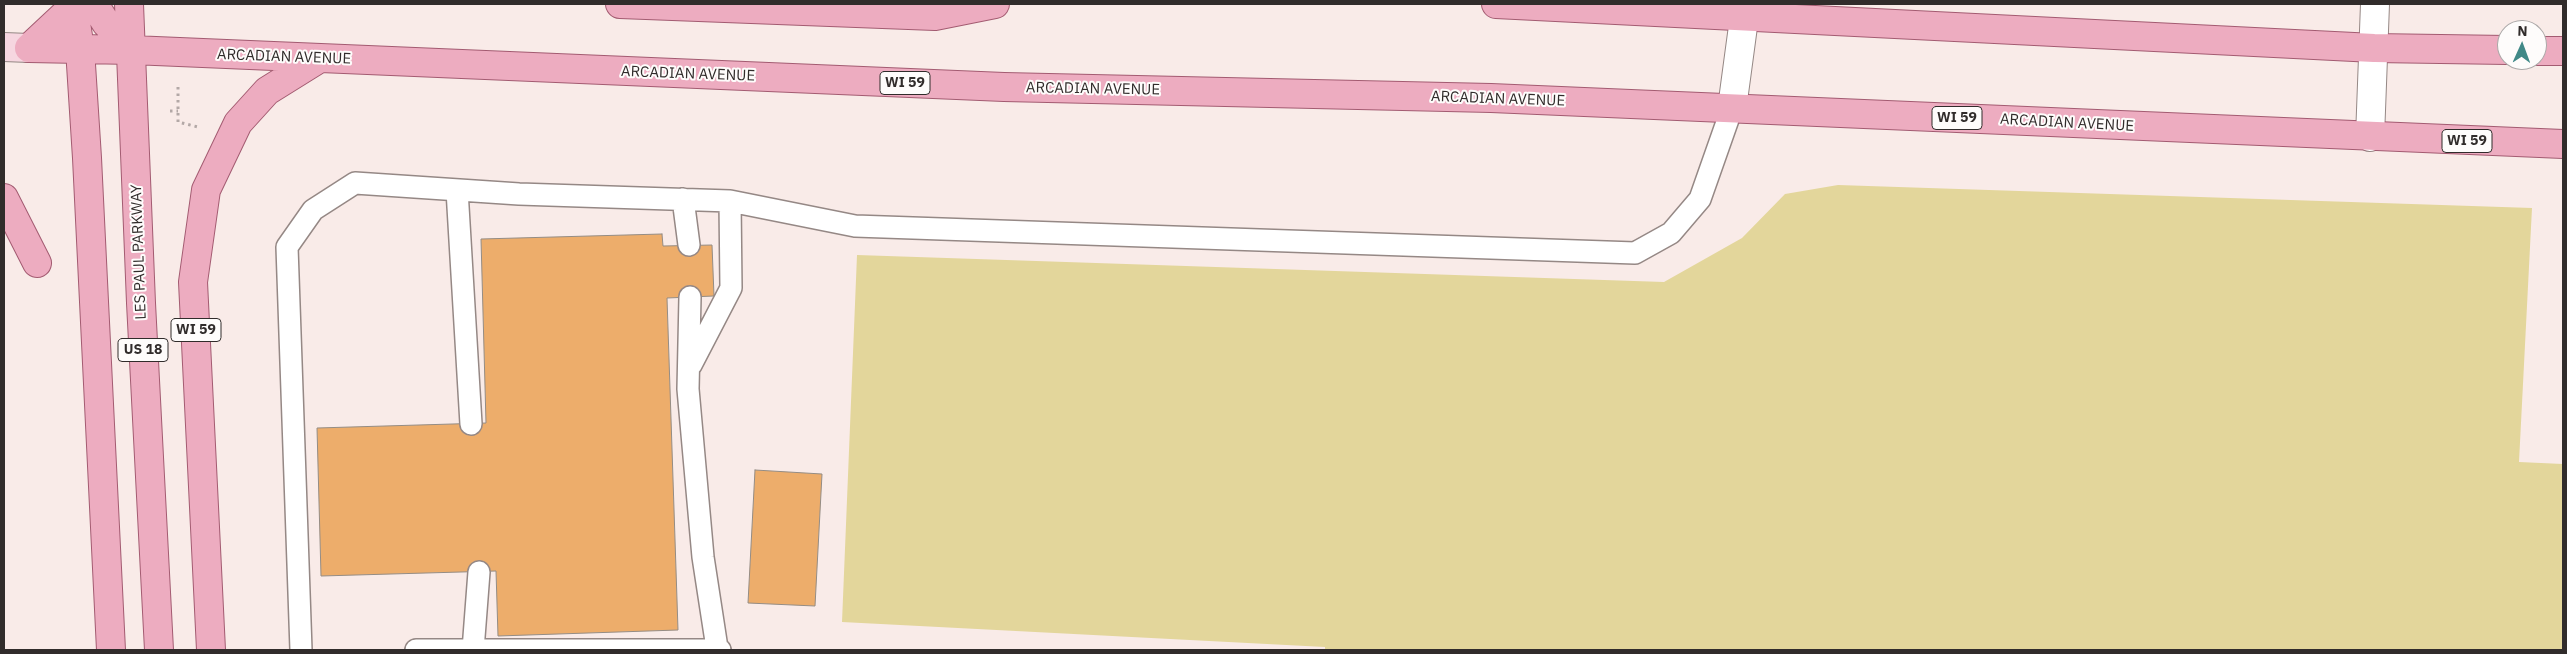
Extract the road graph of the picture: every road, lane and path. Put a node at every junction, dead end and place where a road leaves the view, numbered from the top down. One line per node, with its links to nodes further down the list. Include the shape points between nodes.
1 (79, 4): 8 (main road); 10 (main road); 11 (main road, via 106,22)
2 (129, 4): 11 (main road, LES PAUL PARKWAY / US 18)
3 (620, 4): 4 (main road, via 935,16)
4 (995, 4)
5 (1496, 4): 7 (main road)
6 (2375, 4): 9 (street)
7 (1745, 10): 9 (main road); 17 (street)
8 (16, 48): 10 (main road, ARCADIAN AVENUE)
9 (2374, 48): 12 (main road); 21 (street)
10 (80, 49): 11 (main road, ARCADIAN AVENUE); 34 (main road)
11 (132, 50): 15 (main road, ARCADIAN AVENUE); 35 (main road, LES PAUL PARKWAY / US 18)
12 (2497, 50)
13 (2547, 50): 14 (main road)
14 (2563, 51)
15 (320, 58): 17 (main road, ARCADIAN AVENUE / WI 59, via 1004,87 1491,98); 36 (main road, WI 59, via 267,91 238,123 206,190 193,282)
16 (178, 87): 19 (path)
17 (1732, 108): 21 (main road, ARCADIAN AVENUE / WI 59); 26 (lane, via 1700,199 1671,233 1635,253 855,226)
18 (170, 111): 19 (path)
19 (178, 111): 20 (path, via 178,122)
20 (198, 127)
21 (2370, 137): 22 (main road, WI 59)
22 (2563, 144)
23 (457, 190): 25 (lane); 31 (lane); 37 (lane, via 355,183 313,210 287,247)
24 (4, 198): 28 (main road)
25 (683, 199): 26 (lane); 27 (lane)
26 (730, 201): 30 (lane, via 731,288)
27 (689, 245)
28 (37, 263)
29 (690, 297): 30 (lane)
30 (688, 370): 33 (lane, via 702,557)
31 (471, 424)
32 (479, 572): 39 (lane)
33 (719, 649): 39 (lane)
34 (111, 650)
35 (159, 650)
36 (212, 650)
37 (302, 650)
38 (416, 650): 39 (lane)
39 (473, 650)

